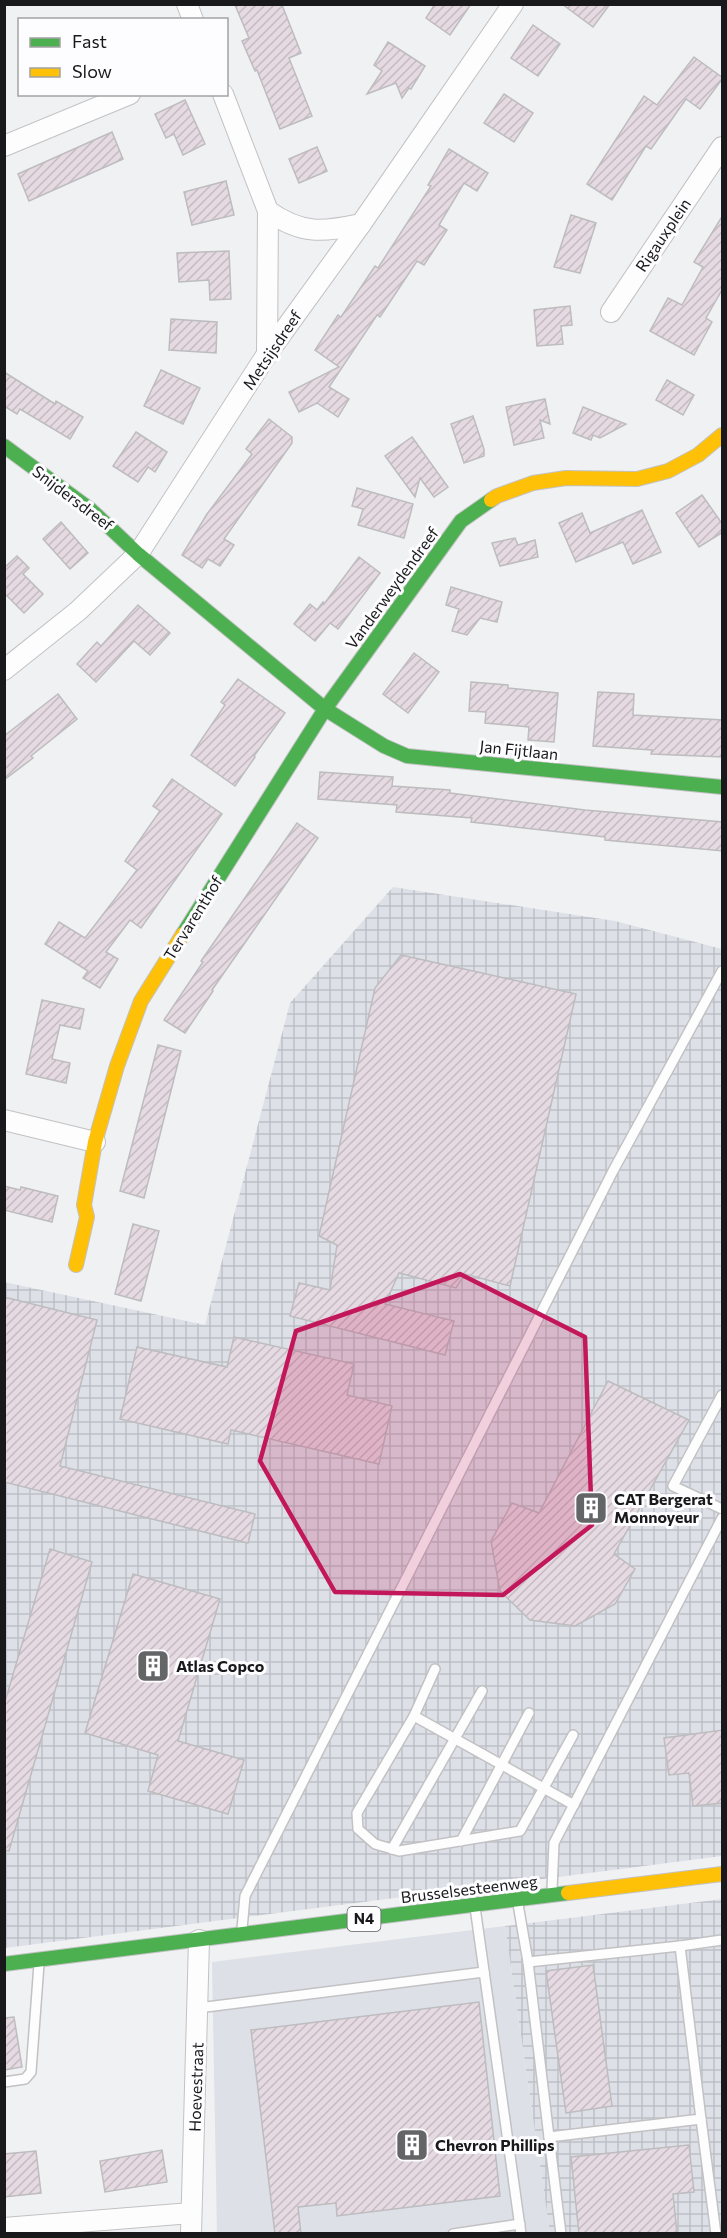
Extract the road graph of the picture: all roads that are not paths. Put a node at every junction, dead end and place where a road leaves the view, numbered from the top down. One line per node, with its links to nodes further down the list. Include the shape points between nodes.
1 (513, 4): 7 (street, Metsijsdreef)
2 (125, 96): 4 (street)
3 (224, 96): 6 (street)
4 (4, 146)
5 (720, 156): 8 (street, Rigauxplein)
6 (268, 212): 7 (street, via 305,230 334,230); 9 (street)
7 (361, 224): 9 (street, Metsijsdreef)
8 (611, 312)
9 (267, 354): 12 (street, Metsijsdreef)
10 (723, 435): 14 (street, Vanderweydendreef, via 698,455 668,471 637,479 566,478 533,483 497,496 461,521)
11 (4, 446): 12 (street, Snijdersdreef, via 97,514)
12 (138, 554): 13 (street, Metsijsdreef, via 78,611); 14 (street)
13 (4, 670)
14 (325, 709): 15 (street, Jan Fijtlaan, via 407,756); 18 (street, Tervarenthof, via 141,1001)
15 (723, 787)
16 (722, 971): 38 (lane, via 613,1171 245,1896)
17 (4, 1120): 18 (street)
18 (94, 1142): 19 (street, Tervarenthof, via 84,1205 87,1217)
19 (76, 1265)
20 (723, 1395): 21 (lane, via 673,1486)
21 (723, 1509)
22 (723, 1518): 31 (lane)
23 (435, 1669): 26 (lane)
24 (482, 1691): 28 (lane)
25 (529, 1713): 29 (lane)
26 (414, 1716): 28 (lane); 33 (lane, via 357,1813 358,1829 375,1844)
27 (573, 1735): 30 (lane)
28 (454, 1738): 29 (lane); 33 (lane)
29 (501, 1765): 30 (lane); 32 (lane)
30 (544, 1788): 31 (lane); 32 (lane, via 520,1831)
31 (574, 1805): 35 (lane, via 554,1843)
32 (460, 1841): 33 (lane)
33 (392, 1849)
34 (723, 1874): 35 (street, Brusselsesteenweg / N4)
35 (551, 1895): 36 (street, Brusselsesteenweg / N4)
36 (518, 1900): 37 (street, Brusselsesteenweg / N4); 43 (lane)
37 (475, 1905): 38 (street, Brusselsesteenweg / N4); 45 (lane)
38 (242, 1934): 39 (street, Brusselsesteenweg / N4)
39 (199, 1940): 42 (street, Brusselsesteenweg / N4); 46 (street, Hoevestraat)
40 (723, 1940): 41 (lane)
41 (680, 1946): 43 (lane); 48 (lane)
42 (39, 1960): 44 (street, Brusselsesteenweg / N4); 47 (lane, via 31,2072 25,2079)
43 (528, 1962): 49 (lane)
44 (4, 1964)
45 (484, 1971): 46 (lane); 53 (lane)
46 (198, 2008): 50 (street, Hoevestraat)
47 (4, 2082)
48 (701, 2119): 49 (lane); 57 (lane)
49 (549, 2137): 56 (lane)
50 (191, 2213): 51 (street); 54 (street, Hoevestraat)
51 (80, 2227): 52 (street)
52 (4, 2228)
53 (520, 2229): 55 (lane)
54 (191, 2234)
55 (453, 2234)
56 (561, 2234)
57 (716, 2234)

